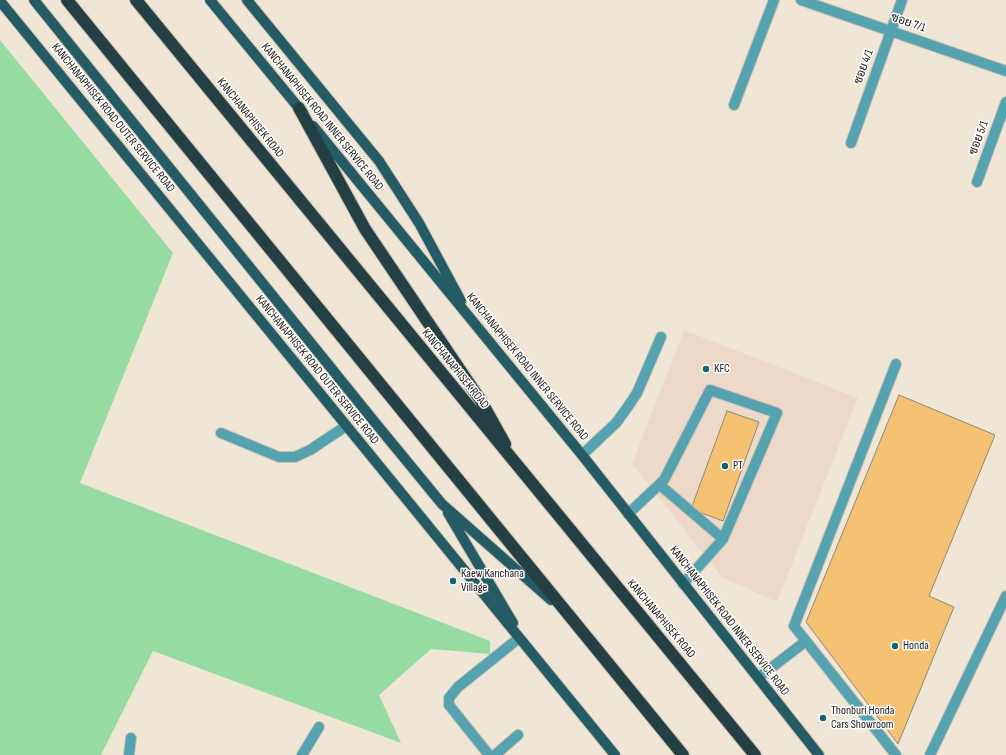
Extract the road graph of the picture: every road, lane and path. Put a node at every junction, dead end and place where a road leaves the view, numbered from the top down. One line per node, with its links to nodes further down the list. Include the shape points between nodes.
1 (0, 0): 20 (main road, KANCHANAPHISEK ROAD OUTER SERVICE ROAD)
2 (34, 0): 25 (main road)
3 (67, 0): 30 (highway)
4 (136, 0): 23 (highway, KANCHANAPHISEK ROAD)
5 (210, 0): 14 (main road, KANCHANAPHISEK ROAD INNER SERVICE ROAD)
6 (247, 0): 17 (main road, via 379,161 420,223)
7 (774, 0): 13 (street)
8 (801, 0): 10 (street, ซอย 7/1)
9 (902, 0): 10 (street, ซอย 4/1)
10 (891, 31): 11 (street, ซอย 7/1); 15 (street, ซอย 4/1)
11 (1006, 71)
12 (1006, 102): 16 (street, ซอย 5/1)
13 (734, 106)
14 (299, 108): 17 (main road, KANCHANAPHISEK ROAD INNER SERVICE ROAD); 23 (highway, via 365,229 481,401)
15 (851, 143)
16 (977, 182)
17 (471, 320): 22 (main road, KANCHANAPHISEK ROAD INNER SERVICE ROAD)
18 (661, 337): 22 (street, via 637,393 627,408 616,423)
19 (896, 364): 32 (street, via 794,626)
20 (346, 426): 21 (street, via 310,450 295,456 279,457); 31 (main road, KANCHANAPHISEK ROAD OUTER SERVICE ROAD)
21 (221, 433)
22 (582, 455): 26 (main road, KANCHANAPHISEK ROAD INNER SERVICE ROAD)
23 (520, 471): 44 (highway, KANCHANAPHISEK ROAD)
24 (660, 485): 26 (street); 27 (street); 27 (street, via 710,390 777,413)
25 (442, 504): 30 (main road); 33 (main road)
26 (628, 514): 28 (main road, KANCHANAPHISEK ROAD INNER SERVICE ROAD)
27 (723, 539): 28 (street)
28 (683, 584): 34 (main road, KANCHANAPHISEK ROAD INNER SERVICE ROAD)
29 (1006, 596): 47 (street)
30 (573, 619): 43 (highway)
31 (519, 638): 33 (main road, KANCHANAPHISEK ROAD OUTER SERVICE ROAD); 40 (street, via 458,687 449,698 449,704)
32 (806, 641): 34 (street); 46 (street)
33 (531, 652): 42 (main road, KANCHANAPHISEK ROAD OUTER SERVICE ROAD)
34 (758, 678): 45 (main road, KANCHANAPHISEK ROAD INNER SERVICE ROAD)
35 (318, 728): 39 (street)
36 (518, 735): 41 (street)
37 (130, 738): 38 (street)
38 (129, 755)
39 (302, 755)
40 (489, 755)
41 (495, 755)
42 (615, 755)
43 (683, 755)
44 (755, 755)
45 (819, 755)
46 (896, 755)
47 (930, 755)

